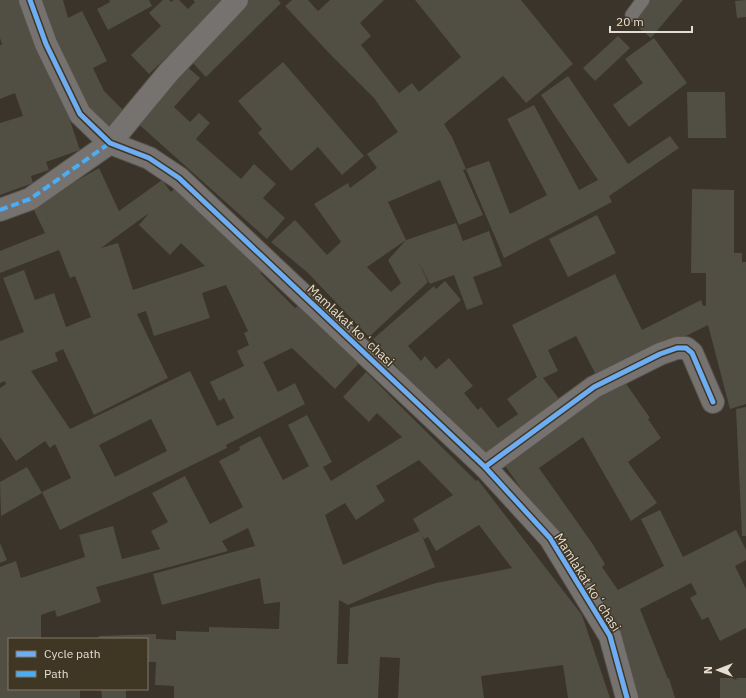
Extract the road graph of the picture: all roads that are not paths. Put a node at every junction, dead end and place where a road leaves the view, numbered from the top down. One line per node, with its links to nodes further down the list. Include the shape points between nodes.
1 (30, 0): 5 (street, Mamlakat koʻchasi, via 46,44 80,114)
2 (237, 0): 5 (street, via 169,72)
3 (643, 0): 4 (lane)
4 (632, 15)
5 (110, 143): 6 (street, via 30,199); 8 (street, Mamlakat koʻchasi, via 149,158 179,178)
6 (0, 210)
7 (713, 402): 8 (street, via 692,353 686,348 677,348 594,387)
8 (485, 467): 9 (street, Mamlakat koʻchasi, via 550,538 610,636)
9 (627, 698)

